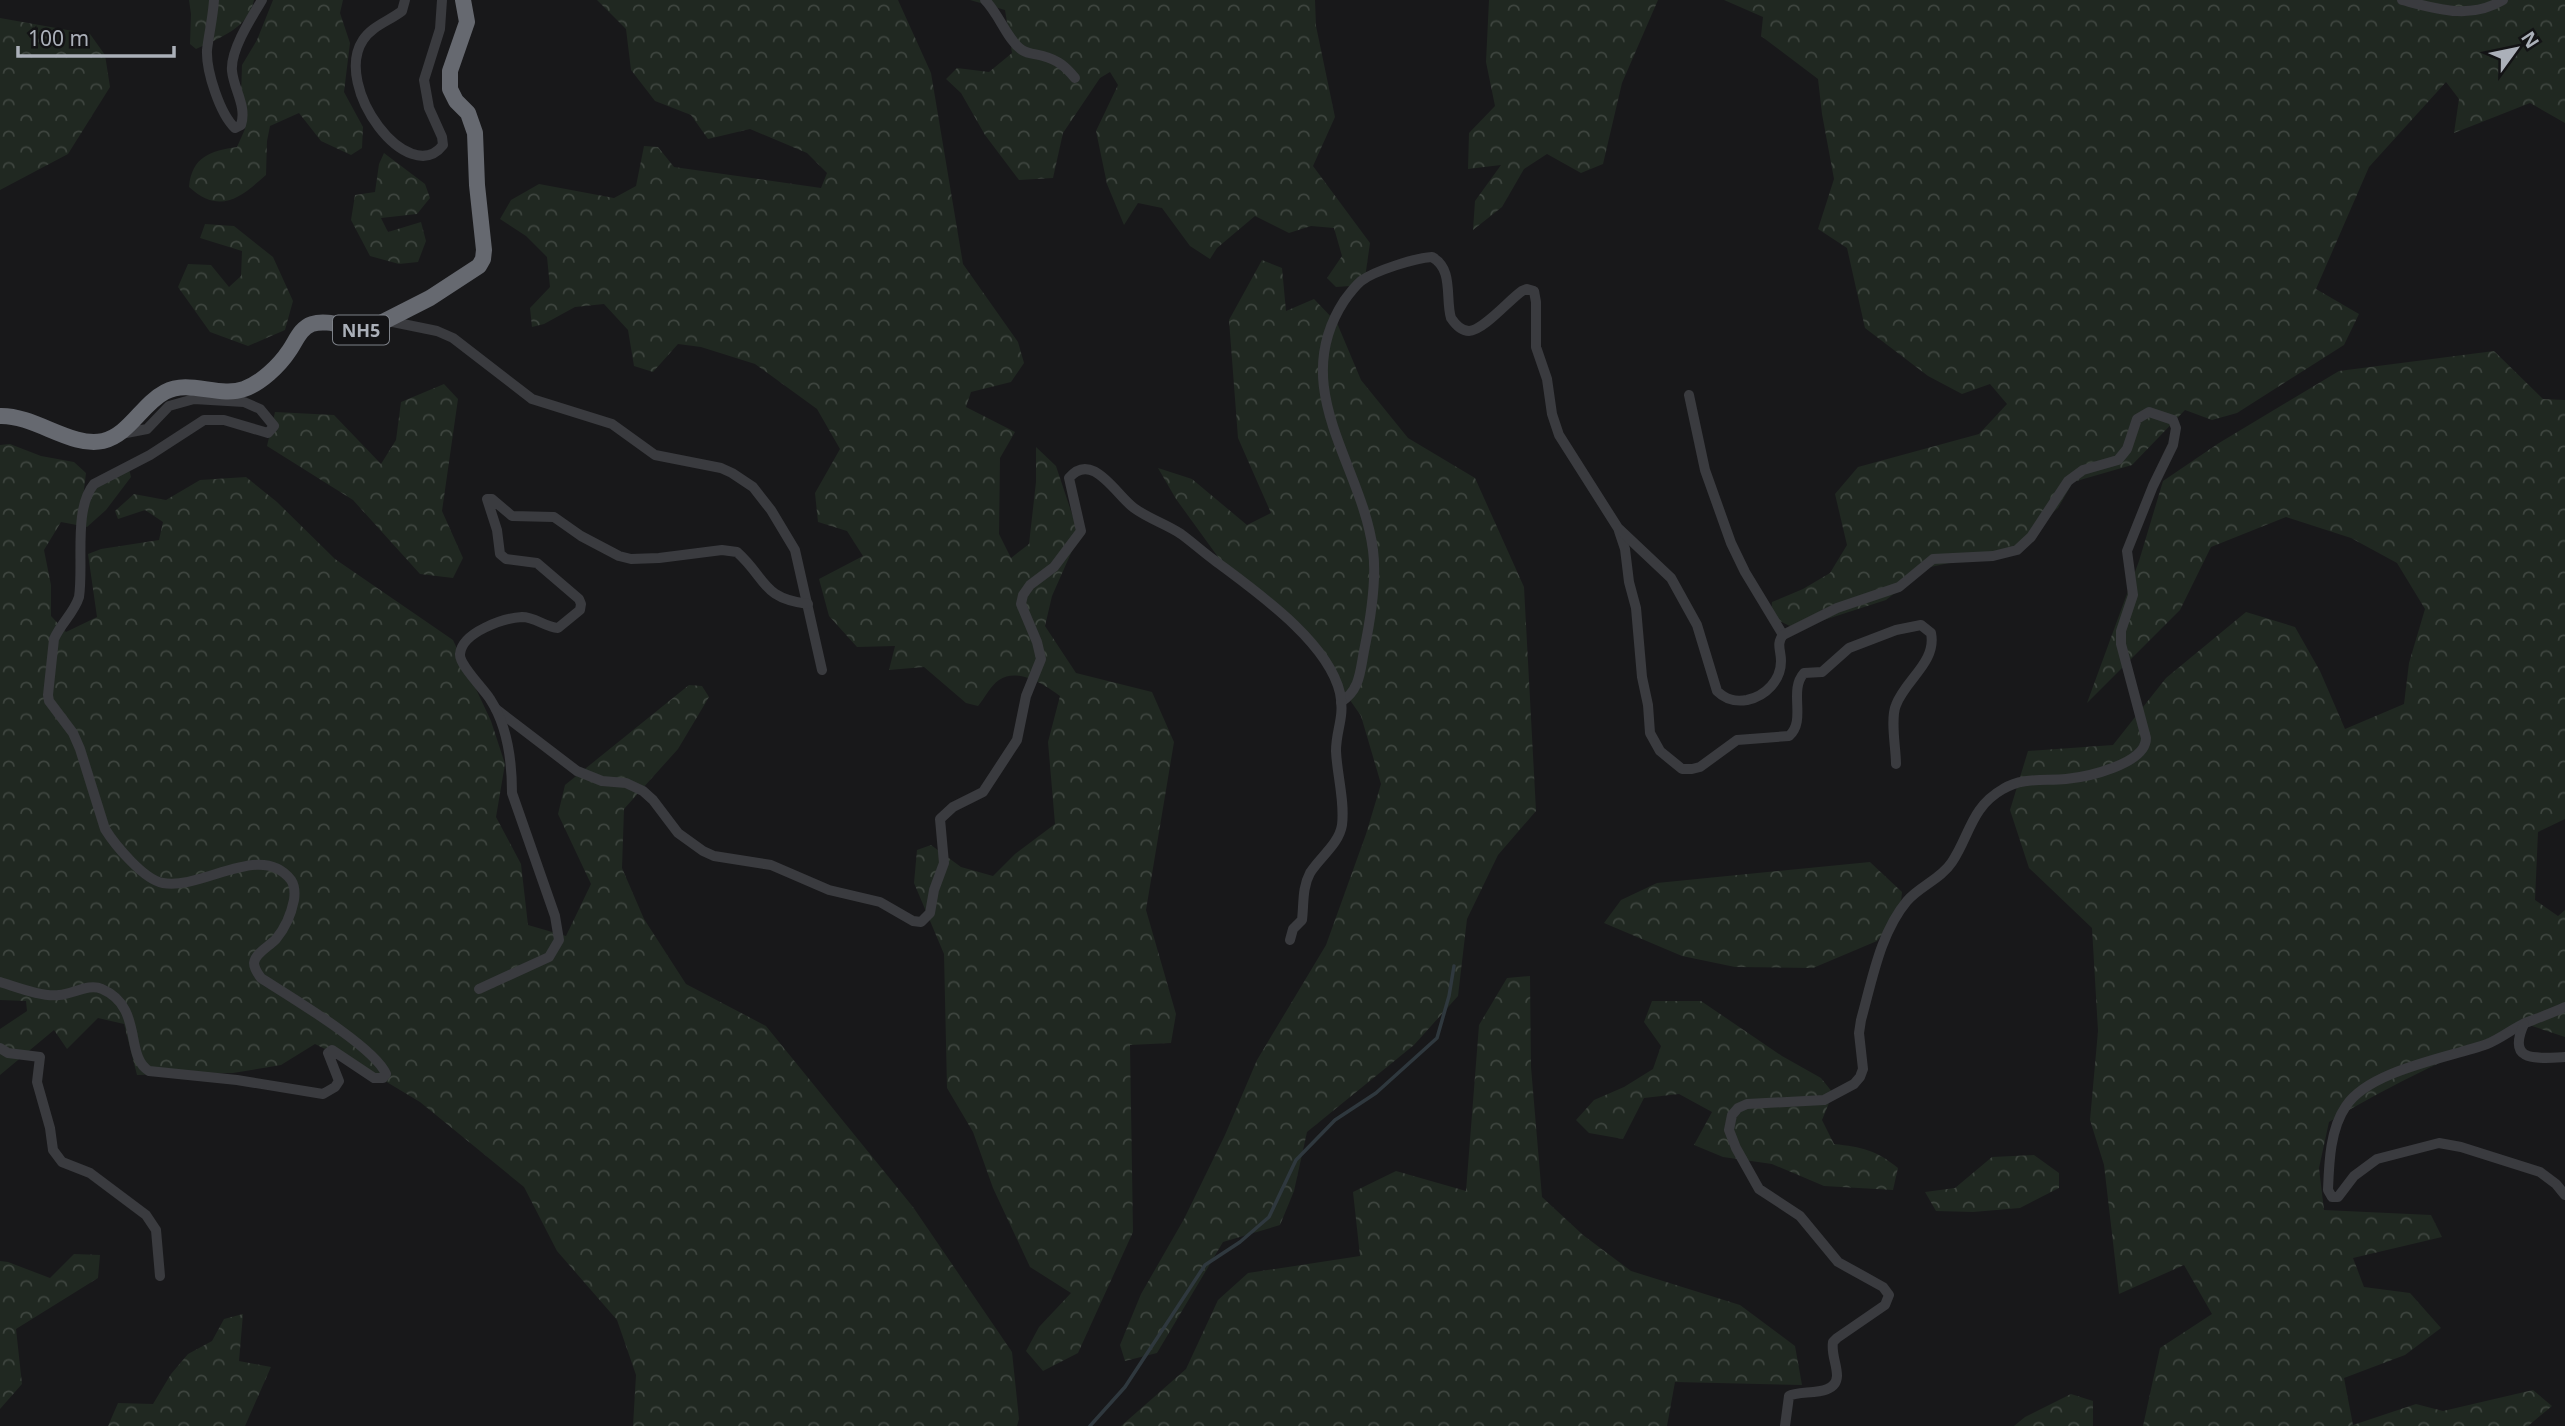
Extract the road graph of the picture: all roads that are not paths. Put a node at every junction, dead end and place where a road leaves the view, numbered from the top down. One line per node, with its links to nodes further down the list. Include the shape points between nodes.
1 (214, 0): 2 (street, via 208,65 219,103 235,128 241,125 243,110 232,69 239,43)
2 (261, 0)
3 (405, 0): 4 (street, via 402,11 373,29 360,44 356,81 372,116 391,142 417,155 435,153 443,145 424,80 440,29)
4 (442, 0)
5 (463, 0): 10 (highway, NH5, via 467,22 450,71 450,89 468,113 475,133 483,259 479,266)
6 (985, 0): 9 (street, via 1018,47 1054,60)
7 (2402, 0): 8 (street, via 2469,12)
8 (2503, 0)
9 (1076, 78)
10 (388, 321): 13 (highway, NH5, via 360,330 318,322 309,325 277,366 252,385 228,391 177,387 160,395); 15 (street, via 453,338 532,399 612,424 655,455 721,468 742,479 763,498 789,537)
11 (1689, 395): 16 (street, via 1703,462 1731,543)
12 (0, 416): 13 (highway, via 27,419 81,441 102,441)
13 (118, 434): 22 (street, via 147,429 169,407 194,398 244,402 260,409 274,426 268,433 224,419 204,419 88,491 79,597 54,639 49,701 73,733 105,829 146,876 182,884 250,864 267,864 290,879 295,895 291,914 254,962 256,970 261,978 349,1036 386,1074 374,1077 332,1050 328,1053 339,1081 323,1094 149,1071 140,1063 130,1017 102,989 51,995)
14 (1618, 528): 16 (street, via 1671,578 1697,625 1713,682 1722,696 1740,701 1769,689 1780,666); 18 (street, via 1554,421 1535,337 1534,291 1522,290 1469,331 1451,318 1447,280 1436,260 1426,258 1367,278 1349,293 1337,313 1322,358 1332,426 1373,551 1358,685); 20 (street, via 1636,608 1650,733 1660,751 1686,770 1700,767 1737,740 1789,736 1797,725 1798,683 1804,673 1822,672 1849,648 1921,625 1931,633 1932,645 1895,707)
15 (808, 604): 17 (street); 19 (street, via 772,593 737,552 631,559 593,543 554,517 513,516 488,498 500,554 537,563 581,604 558,628 516,618 489,626 465,643 462,661)
16 (1783, 635): 30 (street, via 1837,608 1899,587 1933,559 2017,550 2031,537 2068,481 2083,470 2118,460 2127,449 2137,419 2149,412 2168,416 2175,423 2175,440 2127,551 2133,595 2120,638 2146,738 2143,751 2129,761 2083,775 2021,781 1987,801 1952,863 1909,899 1886,937 1861,1020 1863,1069 1857,1081 1824,1100 1747,1104 1735,1112 1730,1123 1732,1141 1759,1189 1800,1216 1838,1262 1889,1295 1885,1305 1833,1342 1837,1376 1832,1385 1789,1396)
17 (822, 670)
18 (1341, 702): 19 (street, via 1327,663 1275,607 1182,535 1136,510 1102,475 1086,468 1069,478 1081,531 1054,567 1023,595 1021,604 1041,659 1026,696 1017,740 983,792 940,819 944,863 930,913 921,922 880,902 829,890 771,865 703,851 678,833 643,791 577,771); 21 (street, via 1336,748 1342,827 1311,873 1303,894 1302,920)
19 (496, 709): 23 (street, via 513,772 512,793 559,940 549,957)
20 (1896, 764)
21 (1290, 940)
22 (0, 982)
23 (479, 989)
24 (2565, 1007): 25 (street)
25 (2524, 1024): 27 (street, via 2518,1040 2524,1055); 28 (street, via 2485,1044 2412,1066 2351,1100 2334,1134 2328,1190 2338,1197 2371,1162 2439,1143 2540,1172)
26 (0, 1048): 29 (street, via 40,1057 37,1082 52,1150 62,1162 90,1173 146,1215 156,1232)
27 (2565, 1057)
28 (2565, 1195)
29 (160, 1276)
30 (1785, 1426)

